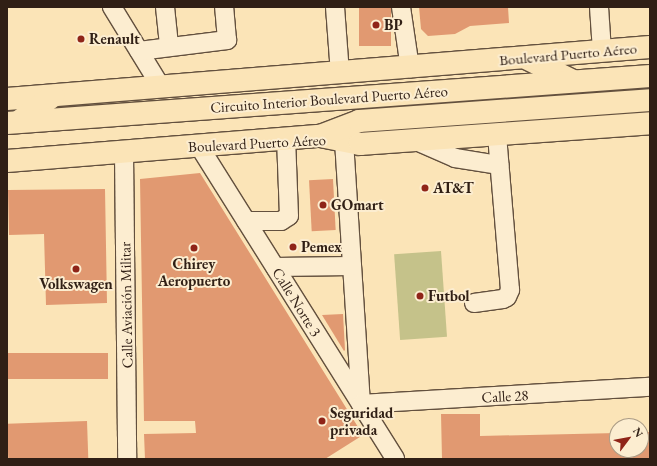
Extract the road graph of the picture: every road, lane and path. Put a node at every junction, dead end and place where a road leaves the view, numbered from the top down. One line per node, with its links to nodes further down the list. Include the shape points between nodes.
1 (112, 7): 9 (street)
2 (165, 7): 7 (street)
3 (224, 7): 7 (street, via 227,40)
4 (335, 7): 13 (street)
5 (401, 7): 12 (street)
6 (598, 7): 10 (street)
7 (169, 46): 9 (street)
8 (650, 47): 10 (main road, Boulevard Puerto Aéreo)
9 (139, 51): 16 (street)
10 (602, 51): 11 (main road, Boulevard Puerto Aéreo)
11 (528, 59): 12 (main road, Boulevard Puerto Aéreo); 15 (main road)
12 (410, 68): 13 (main road, Boulevard Puerto Aéreo)
13 (340, 73): 16 (main road, Boulevard Puerto Aéreo)
14 (650, 76): 15 (main road, Circuito Interior Boulevard Puerto Aéreo)
15 (573, 81): 20 (main road, Circuito Interior Boulevard Puerto Aéreo)
16 (161, 87): 17 (main road, Boulevard Puerto Aéreo)
17 (53, 96): 18 (main road, Boulevard Puerto Aéreo); 20 (main road)
18 (7, 99)
19 (650, 100): 23 (main road, Circuito Interior Boulevard Puerto Aéreo, via 359,121)
20 (12, 123)
21 (650, 123): 22 (main road, Boulevard Puerto Aéreo)
22 (497, 134): 25 (main road, Boulevard Puerto Aéreo); 30 (street)
23 (320, 136): 24 (main road, Boulevard Puerto Aéreo); 26 (main road, Boulevard Puerto Aéreo)
24 (286, 139): 27 (main road, Boulevard Puerto Aéreo); 31 (street, via 289,216 282,221)
25 (414, 140): 26 (main road, Boulevard Puerto Aéreo, via 360,144); 30 (street, via 454,158)
26 (344, 141): 32 (street)
27 (199, 146): 28 (main road, Boulevard Puerto Aéreo); 31 (street, Calle Norte 3)
28 (124, 152): 29 (main road, Boulevard Puerto Aéreo); 37 (street, Calle Aviación Militar)
29 (7, 161)
30 (499, 165): 34 (street, via 510,290 507,297 502,299)
31 (246, 221): 33 (street, Calle Norte 3)
32 (352, 266): 33 (street); 36 (street)
33 (275, 267): 36 (street, Calle Norte 3)
34 (474, 303)
35 (650, 387): 36 (street, Calle 28)
36 (361, 404): 38 (street, Calle Norte 3)
37 (127, 459)
38 (395, 459)

